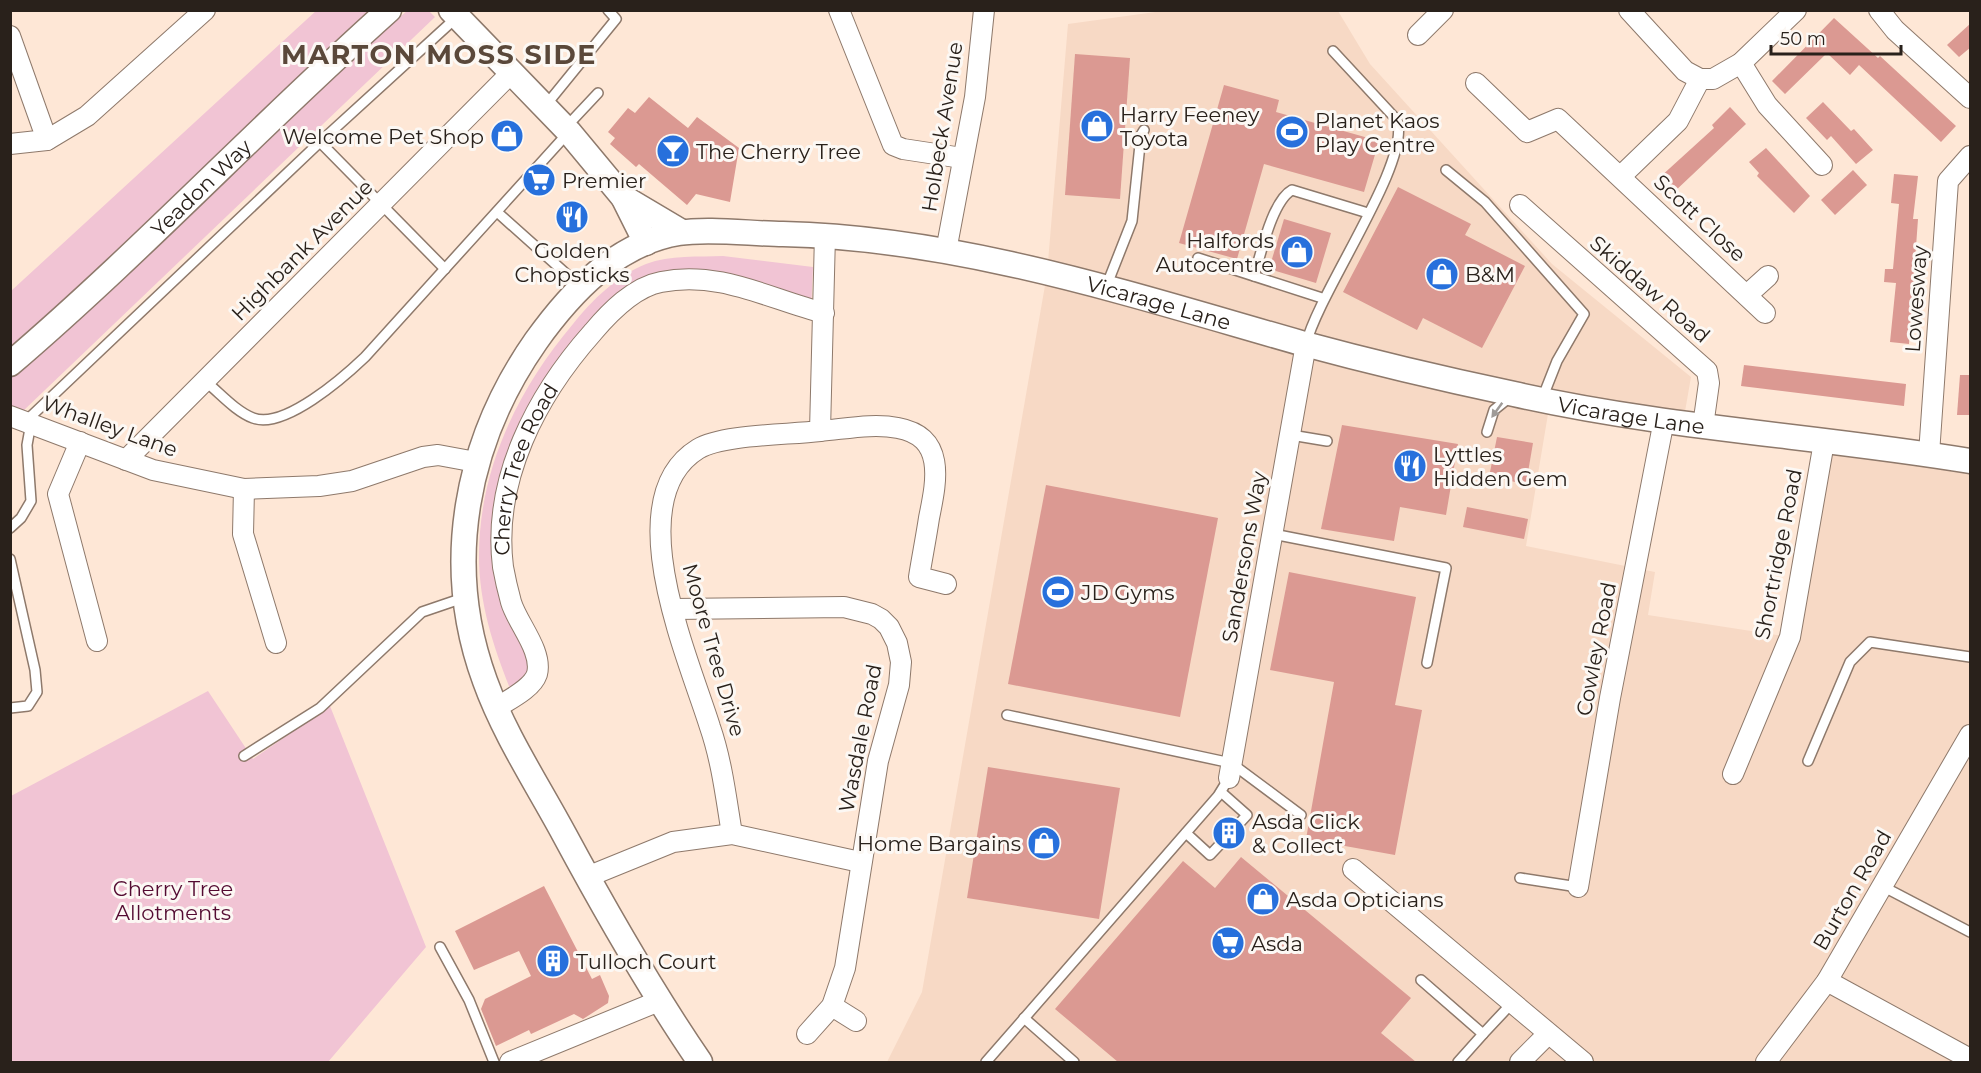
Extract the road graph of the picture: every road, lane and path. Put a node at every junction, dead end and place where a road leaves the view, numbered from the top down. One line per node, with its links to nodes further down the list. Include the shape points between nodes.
1 (205, 10): 23 (street, via 87,116)
2 (389, 10): 52 (street, Yeadon Way, via 104,282)
3 (608, 10): 20 (lane, via 616,19)
4 (839, 10): 27 (street, via 893,145)
5 (984, 10): 27 (street, Holbeck Avenue, via 975,97)
6 (1443, 10): 11 (street)
7 (1629, 10): 16 (street, via 1685,71)
8 (1796, 10): 14 (street)
9 (1879, 10): 18 (street, via 1895,30)
10 (454, 14): 15 (street); 24 (lane)
11 (1418, 35)
12 (10, 36): 23 (street)
13 (1334, 51): 35 (lane, via 1388,108 1400,129 1397,152)
14 (1741, 63): 16 (street, via 1713,79); 28 (street, via 1767,105)
15 (511, 73): 20 (street); 32 (street, Highbank Avenue)
16 (1700, 79): 30 (street, Scott Close, via 1678,121)
17 (1476, 83): 30 (street, Scott Close, via 1527,132 1558,119)
18 (1967, 89)
19 (598, 93): 21 (lane)
20 (544, 107): 21 (street)
21 (567, 130): 31 (street); 34 (lane)
22 (1144, 130): 46 (lane, via 1132,221)
23 (47, 140): 25 (street)
24 (320, 142): 32 (lane); 56 (lane)
25 (10, 144)
26 (1971, 156): 65 (street, Lowesway, via 1948,181)
27 (962, 158): 39 (street, Holbeck Avenue)
28 (1822, 165)
29 (1446, 170): 55 (lane, via 1485,202 1584,314 1557,361)
30 (1621, 176): 47 (street, Scott Close)
31 (623, 197): 36 (street); 38 (street); 41 (street, via 625,222 620,241)
32 (381, 204): 42 (lane); 53 (street, Highbank Avenue)
33 (1520, 205): 58 (street, Skiddaw Road, via 1707,371 1709,383)
34 (496, 212): 42 (lane); 45 (lane)
35 (1368, 213): 43 (lane, via 1292,190 1276,208); 48 (lane)
36 (682, 232): 37 (street, Vicarage Lane); 38 (street, Vicarage Lane)
37 (825, 235): 39 (street, Vicarage Lane); 49 (street)
38 (646, 243): 41 (street, Cherry Tree Road)
39 (946, 251): 46 (street, Vicarage Lane)
40 (1198, 258): 43 (lane)
41 (603, 267): 45 (street, Cherry Tree Road)
42 (445, 269): 53 (lane, via 365,357 316,399 271,418 256,419 240,412)
43 (1254, 276): 48 (lane)
44 (1768, 276): 47 (street, Scott Close)
45 (580, 287): 68 (street, Cherry Tree Road, via 553,317 512,377 497,404)
46 (1106, 287): 51 (street, Vicarage Lane)
47 (1747, 296): 50 (street, Scott Close)
48 (1322, 298): 51 (lane)
49 (824, 313): 59 (street); 81 (street, Cherry Tree Road, via 727,282 687,278 658,282 615,308 573,353 532,419 517,454 508,495 503,566 511,603 534,653 537,672 533,682)
50 (1765, 313)
51 (1306, 344): 54 (street, Vicarage Lane); 61 (street, Sandersons Way)
52 (10, 364)
53 (205, 381): 66 (street, Highbank Avenue)
54 (1515, 394): 55 (street, Vicarage Lane); 60 (lane, one-way to 60, via 1494,410)
55 (1542, 400): 57 (street, Vicarage Lane)
56 (23, 420): 63 (street, Whalley Lane); 70 (lane, via 31,501)
57 (1664, 420): 58 (street, Vicarage Lane); 98 (street, Cowley Road)
58 (1702, 426): 64 (street, Vicarage Lane)
59 (820, 431): 73 (street, Moore Tree Drive, via 888,427 921,438 934,459 937,479 919,577); 75 (street, Moore Tree Drive, via 715,442 698,449 678,468 659,526)
60 (1487, 432)
61 (1291, 435): 62 (lane); 71 (street, Sandersons Way)
62 (1327, 441)
63 (80, 442): 66 (street, Whalley Lane); 76 (street, via 58,494)
64 (1824, 442): 65 (street, Vicarage Lane); 86 (street, Shortridge Road, via 1790,638)
65 (1929, 454): 67 (street, Vicarage Lane)
66 (126, 460): 69 (street, Whalley Lane, via 153,470)
67 (1971, 461)
68 (476, 462): 69 (street, Whalley Lane, via 438,455 352,481); 74 (street, Cherry Tree Road, via 464,548)
69 (244, 489): 77 (street, via 243,534)
70 (10, 528)
71 (1273, 534): 79 (lane, via 1446,568); 87 (street, Sandersons Way)
72 (10, 559): 80 (lane, via 37,692 28,706)
73 (946, 584)
74 (467, 596): 81 (street, Cherry Tree Road, via 478,657); 84 (lane, via 422,612 320,708)
75 (674, 609): 91 (street, Moore Tree Drive, via 694,685 722,766); 93 (street, Wasdale Road, via 844,607 872,614 889,627 901,663 899,685 878,761)
76 (96, 641)
77 (276, 643)
78 (1971, 657): 85 (lane, via 1870,642 1850,662)
79 (1427, 663)
80 (10, 708)
81 (496, 708): 95 (street, Cherry Tree Road)
82 (1007, 715): 87 (lane)
83 (1971, 735): 97 (street, Burton Road)
84 (244, 756)
85 (1808, 760)
86 (1733, 774)
87 (1227, 778): 88 (lane); 89 (lane, via 1247,815); 90 (lane)
88 (1301, 815)
89 (1236, 827)
90 (1185, 833): 92 (lane, via 1210,855); 106 (lane)
91 (732, 834): 93 (street); 95 (street, via 674,842)
92 (1225, 839)
93 (860, 862): 105 (street, Wasdale Road, via 845,968)
94 (1353, 869): 104 (street)
95 (587, 877): 103 (street, Cherry Tree Road)
96 (1520, 878): 98 (lane)
97 (1882, 886): 99 (lane); 102 (street, Burton Road)
98 (1578, 887)
99 (1971, 932)
100 (441, 946): 112 (lane)
101 (1421, 980): 109 (lane)
102 (1827, 981): 111 (street); 120 (street, Burton Road)
103 (658, 1001): 113 (street); 114 (street, Cherry Tree Road)
104 (1512, 1003): 109 (lane); 110 (street)
105 (832, 1006): 107 (street); 108 (street, Wasdale Road)
106 (1024, 1018): 115 (lane); 116 (lane)
107 (856, 1021)
108 (807, 1034)
109 (1483, 1034): 117 (lane)
110 (1548, 1034): 118 (street); 119 (street)
111 (1971, 1059)
112 (494, 1062)
113 (510, 1062)
114 (700, 1062)
115 (986, 1062)
116 (1074, 1062)
117 (1458, 1062)
118 (1520, 1062)
119 (1582, 1062)
120 (1766, 1062)

